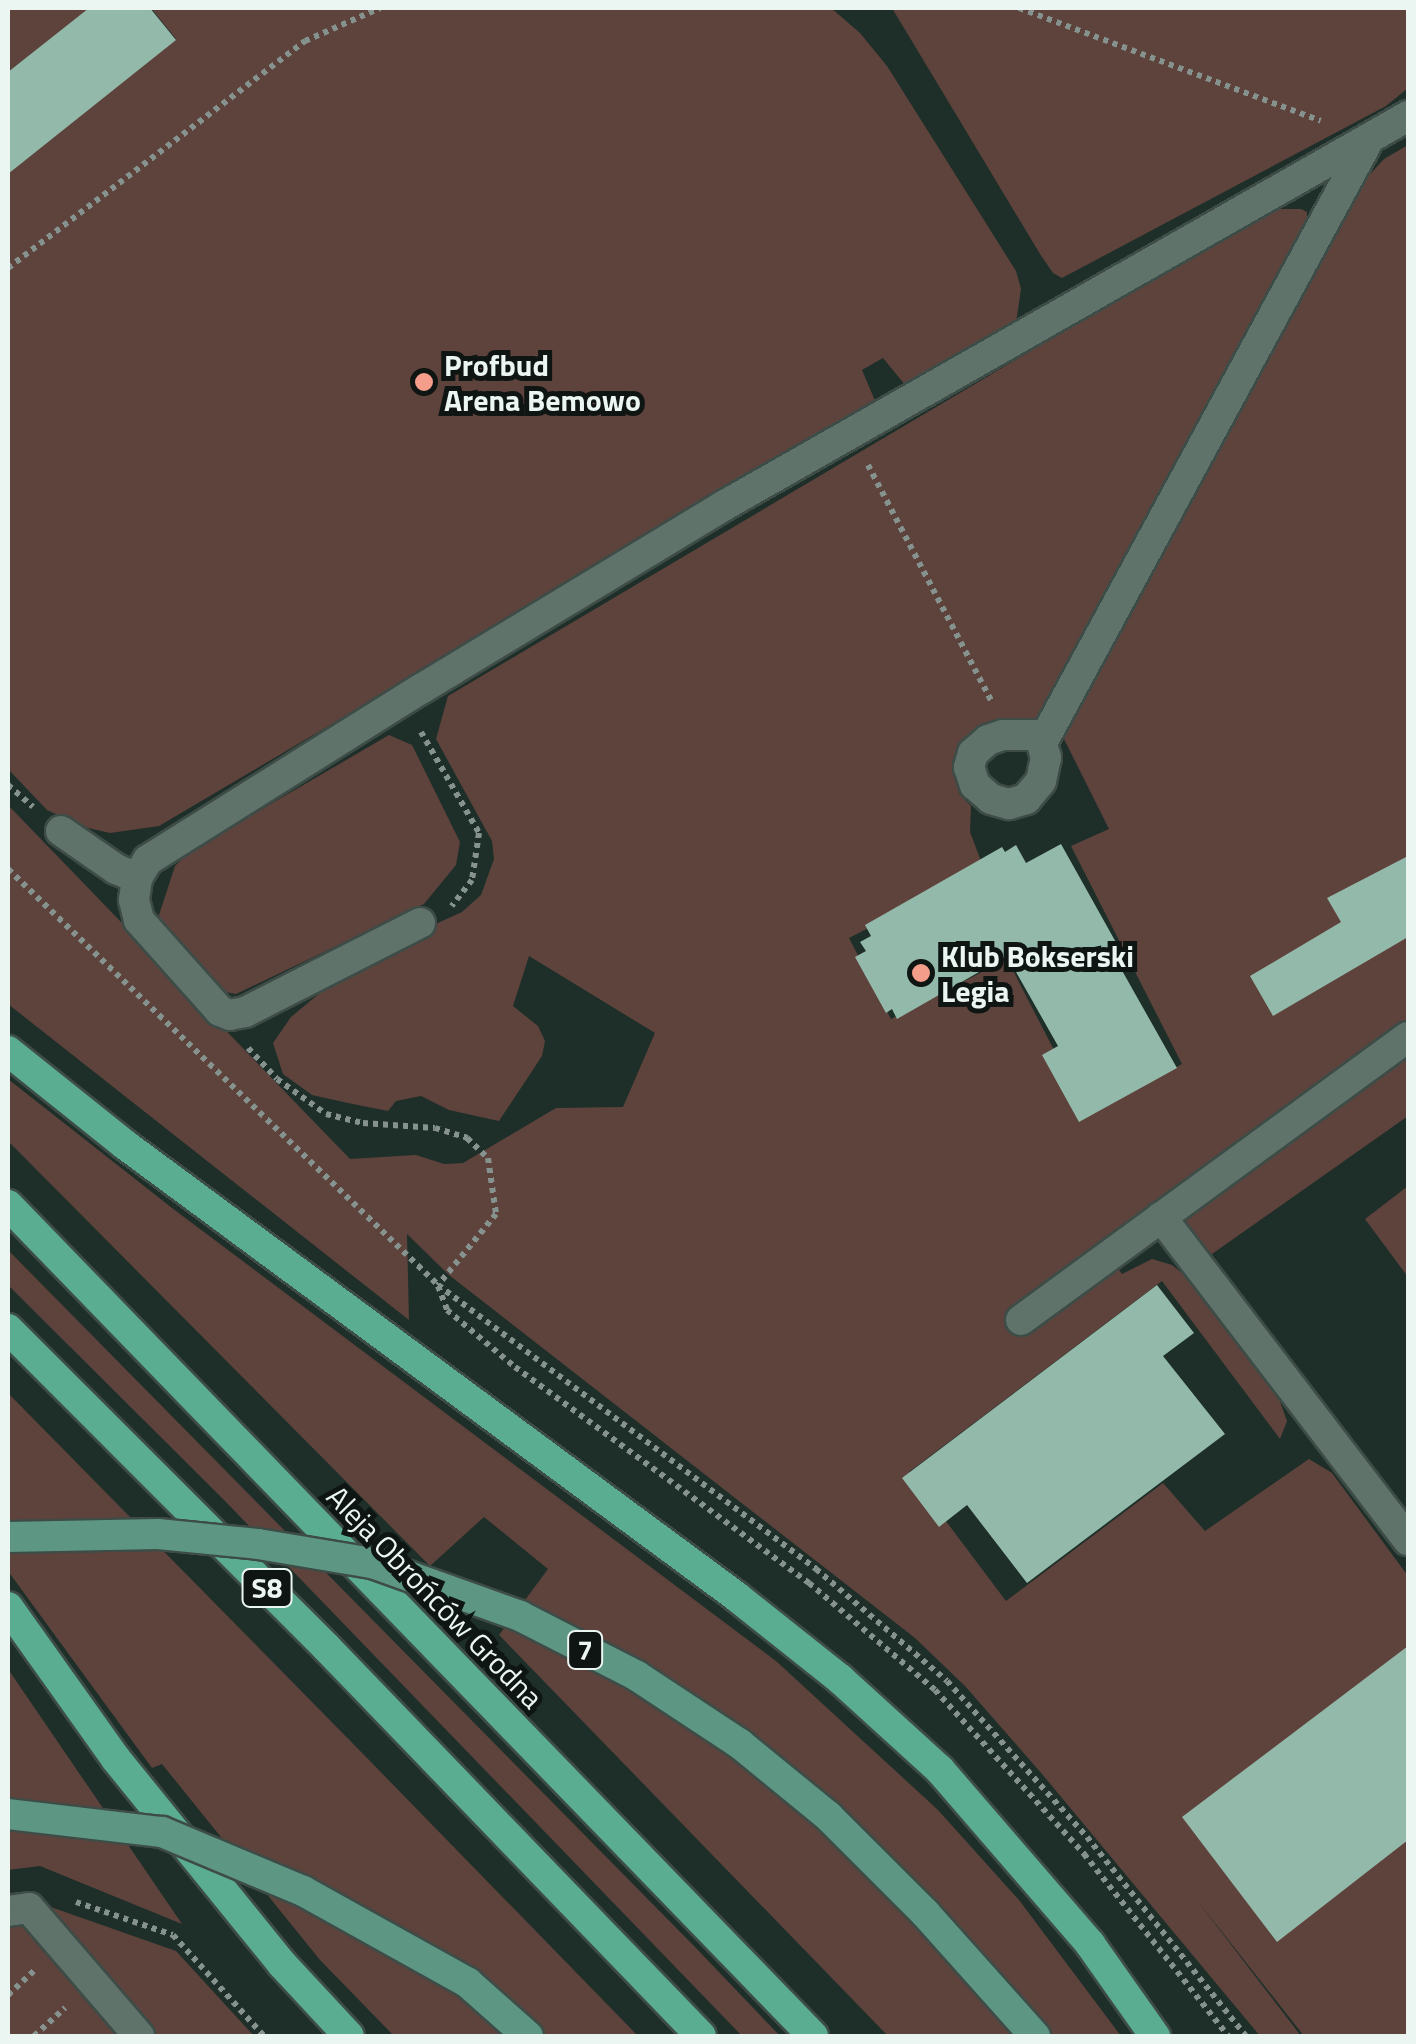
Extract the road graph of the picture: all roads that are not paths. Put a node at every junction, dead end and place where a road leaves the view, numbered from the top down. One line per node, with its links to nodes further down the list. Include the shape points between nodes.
1 (1408, 116): 2 (street)
2 (1369, 139): 3 (street); 5 (street, via 851,433 402,701 148,860)
3 (1042, 743): 3 (street, via 1041,781 1026,798 1008,804 975,785 969,767 988,740 1009,734 1036,736)
4 (60, 830): 5 (street)
5 (137, 878): 6 (street, via 139,920 220,1012 230,1015)
6 (420, 923)
7 (1408, 1037): 10 (street)
8 (8, 1050): 24 (highway, via 171,1180 840,1679 940,1770 1090,1944)
9 (8, 1205): 22 (highway, Aleja Obrońców Grodna / S8)
10 (1161, 1218): 11 (street); 14 (street)
11 (1021, 1320)
12 (8, 1328): 21 (highway, S8)
13 (8, 1538): 23 (main road, 7, bridge, via 158,1534 258,1544 372,1563 520,1616 637,1676 740,1744 828,1816)
14 (1408, 1540)
15 (8, 1607): 19 (highway, via 116,1758 282,1964)
16 (8, 1814): 20 (main road, bridge, via 162,1832 303,1892 468,1983)
17 (8, 1912): 18 (street, via 29,1908)
18 (139, 2036)
19 (349, 2036)
20 (528, 2036)
21 (701, 2036)
22 (813, 2036)
23 (1036, 2036)
24 (1155, 2036)

